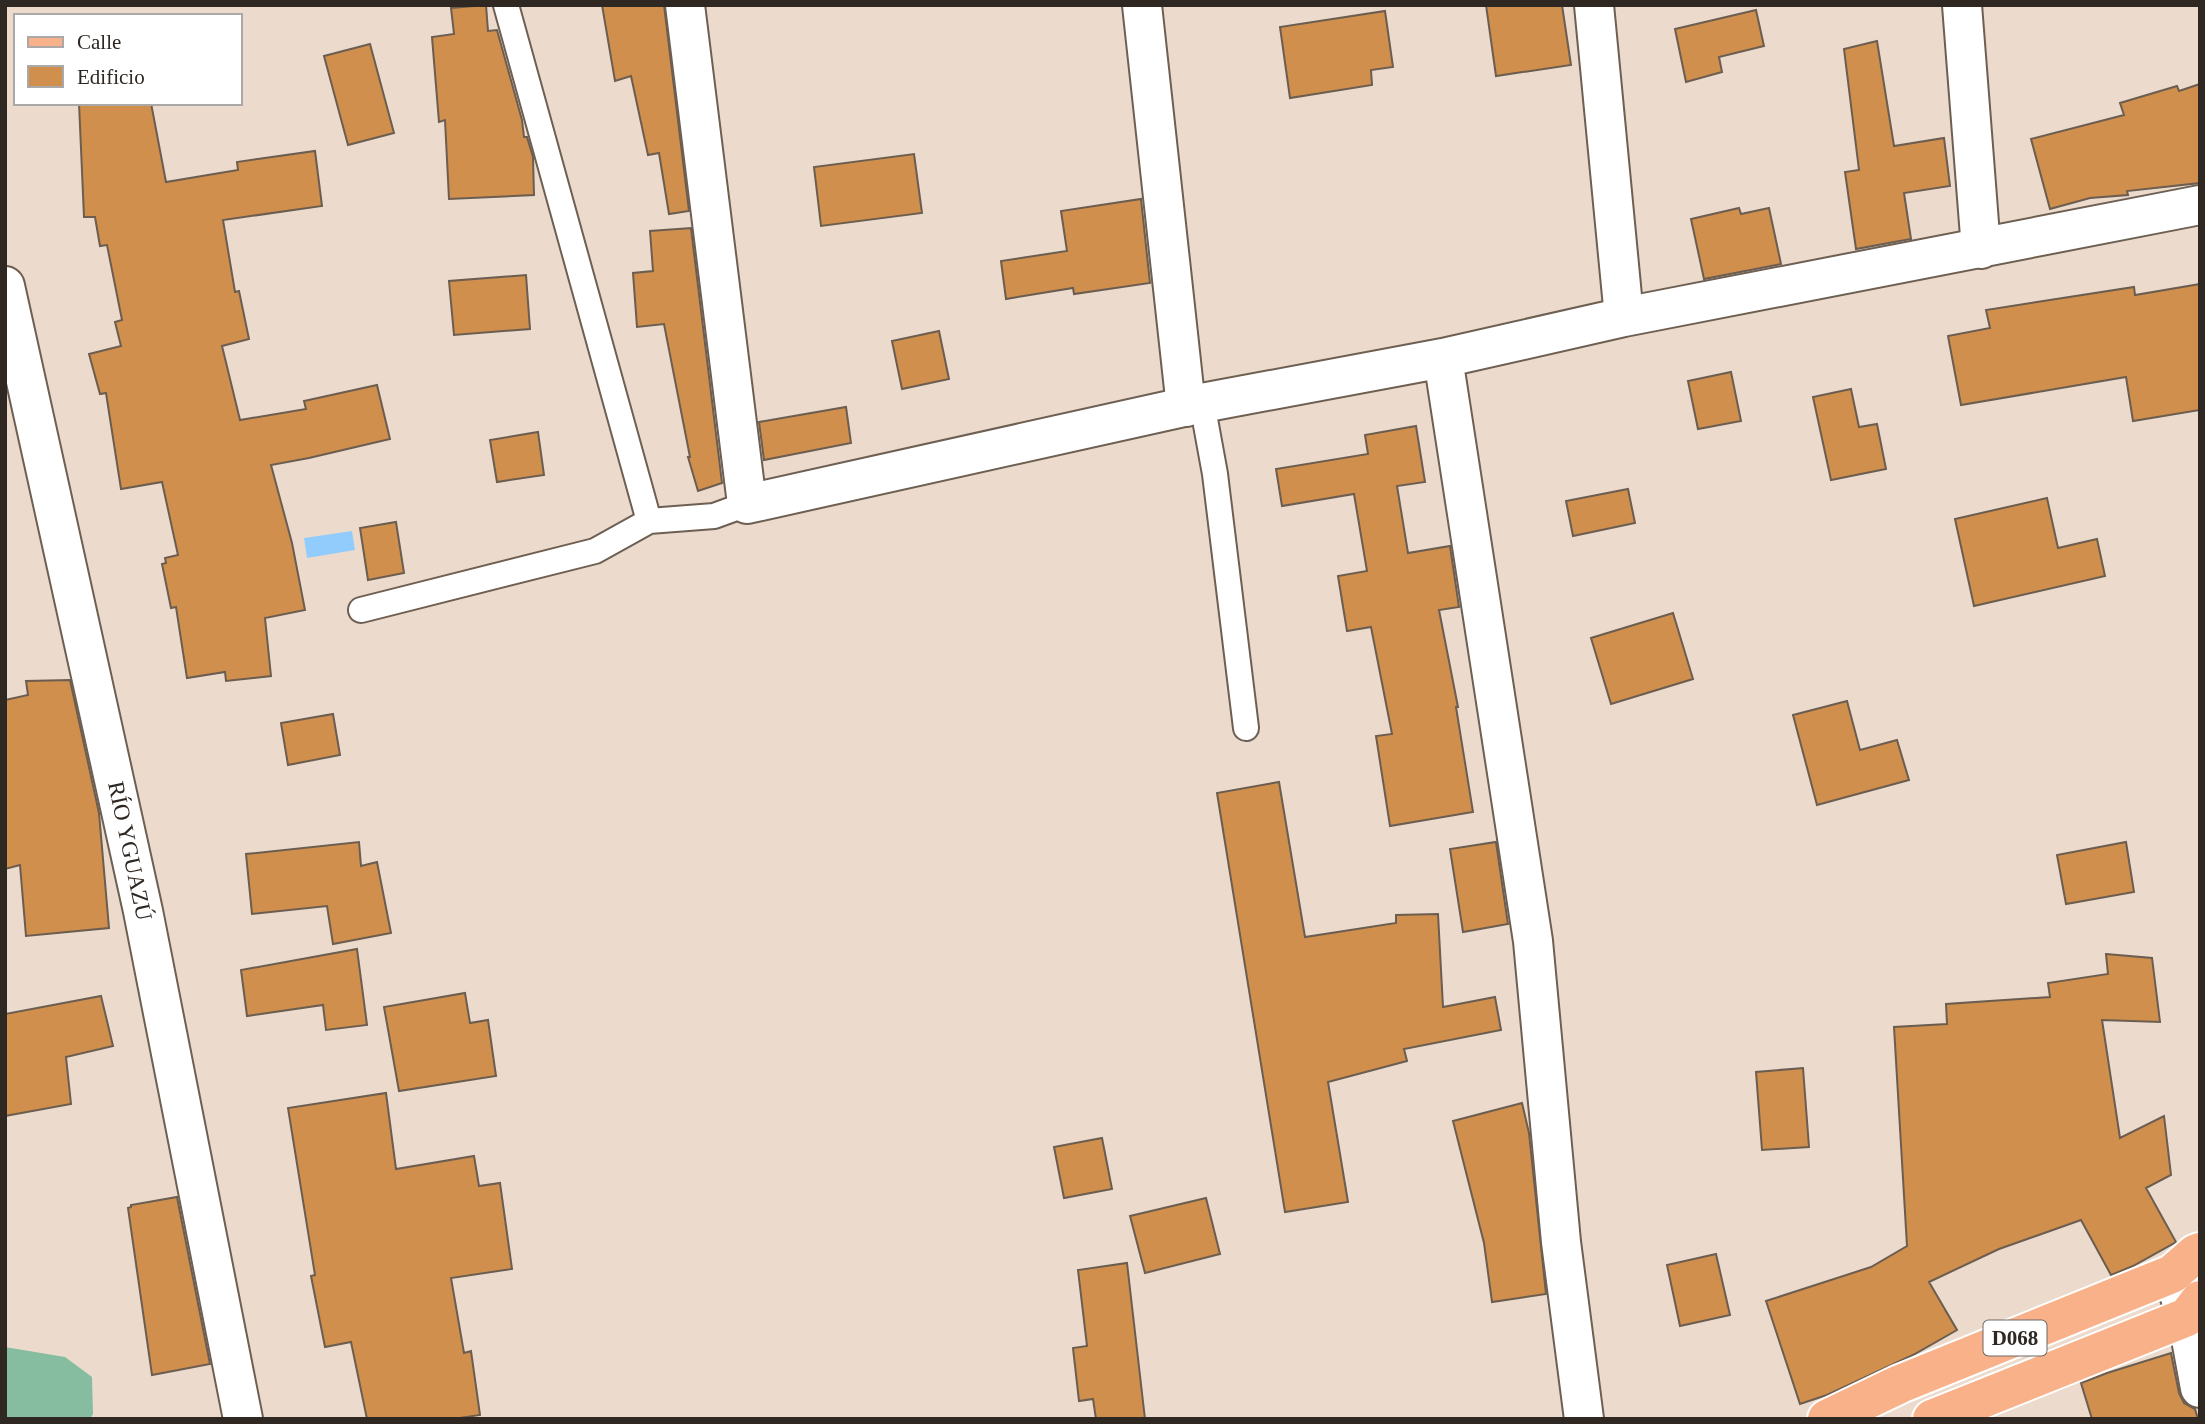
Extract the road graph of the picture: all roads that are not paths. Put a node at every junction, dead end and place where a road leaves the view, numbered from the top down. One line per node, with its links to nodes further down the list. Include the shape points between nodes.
1 (506, 5): 13 (lane)
2 (685, 5): 12 (street)
3 (1142, 5): 11 (street)
4 (1594, 5): 9 (street)
5 (1962, 5): 7 (street)
6 (2200, 205): 7 (street)
7 (1981, 249): 9 (street)
8 (5, 286): 19 (street, RÍO YGUAZÚ, via 143,911)
9 (1624, 317): 10 (street)
10 (1443, 358): 11 (street); 20 (street, via 1534,941 1561,1242)
11 (1194, 405): 12 (street); 15 (lane, via 1215,474)
12 (747, 504): 13 (lane, via 713,516)
13 (649, 521): 14 (lane, via 595,551)
14 (361, 610)
15 (1246, 728)
16 (2192, 1263): 17 (street); 21 (main road, D068)
17 (2193, 1308): 18 (street); 22 (main road, D068)
18 (2200, 1388)
19 (243, 1419)
20 (1584, 1419)
21 (1827, 1419)
22 (1932, 1419)

